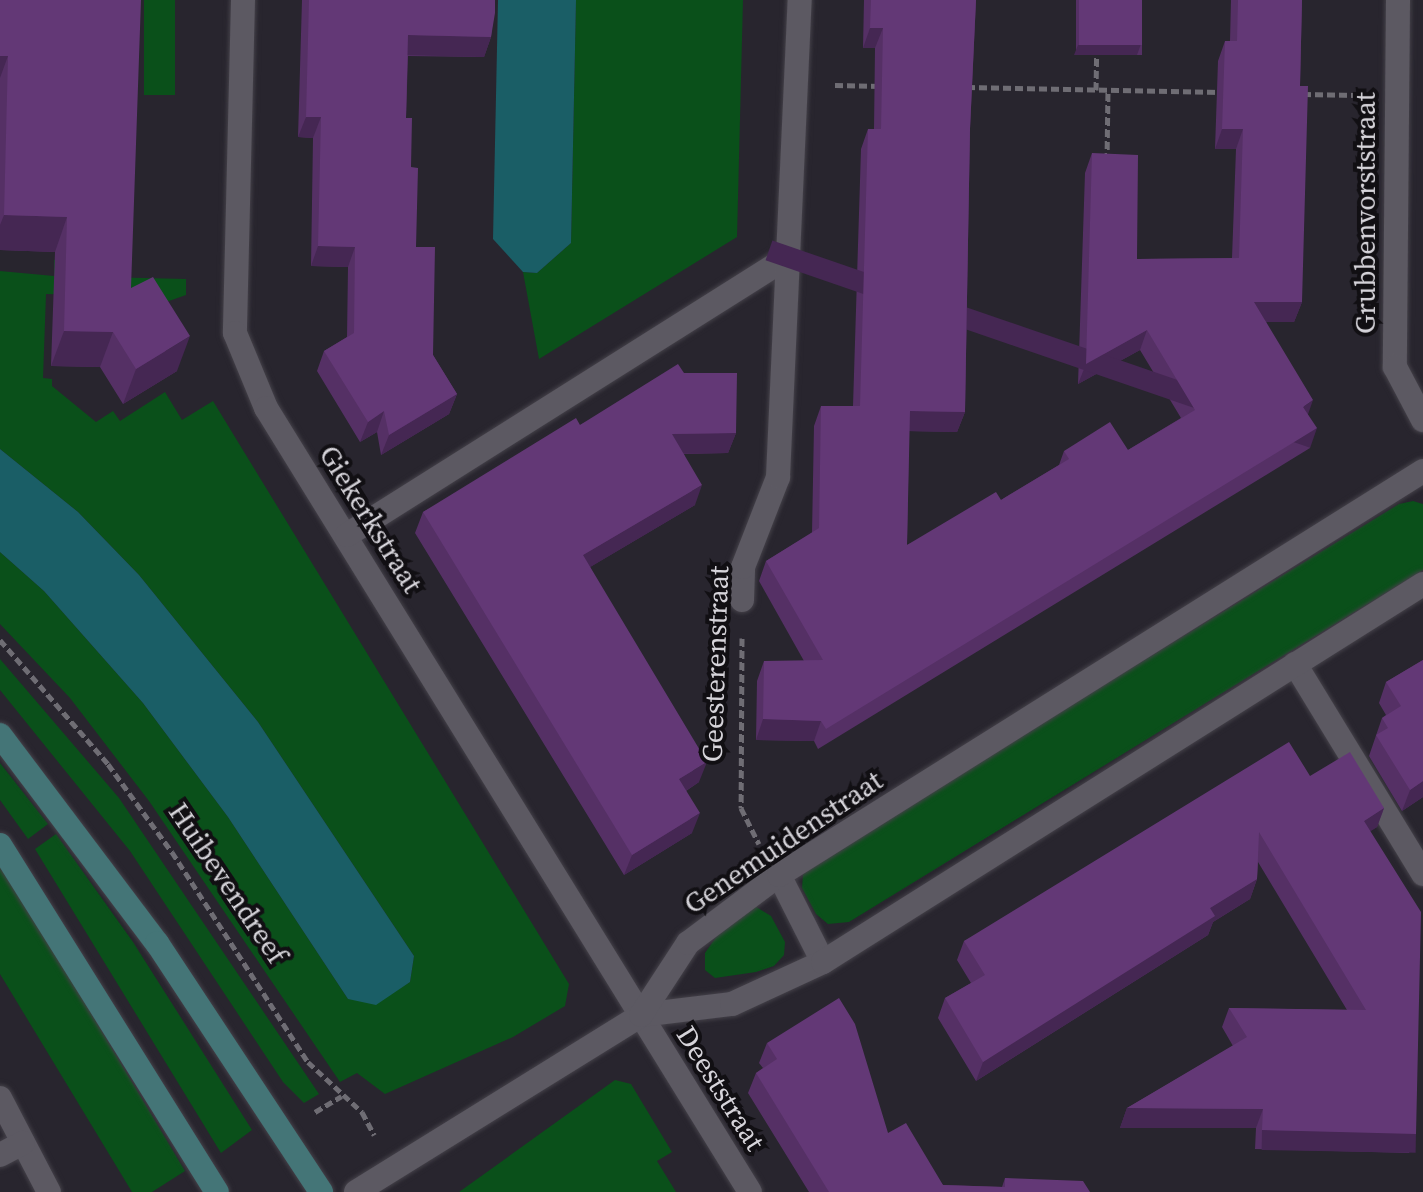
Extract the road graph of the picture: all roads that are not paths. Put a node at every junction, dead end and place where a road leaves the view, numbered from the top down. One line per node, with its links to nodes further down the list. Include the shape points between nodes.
1 (243, 0): 7 (street, Giekerkstraat, via 235,333 266,408)
2 (800, 0): 4 (street, Geesterenstraat)
3 (1398, 0): 5 (street, Grubbenvorststraat, via 1395,367)
4 (788, 257): 7 (street); 9 (street, Geesterenstraat, via 778,477 743,567)
5 (1423, 420)
6 (1423, 471): 14 (street, Genemuidenstraat)
7 (347, 535): 16 (street, Giekerkstraat)
8 (1423, 584): 10 (street)
9 (742, 600)
10 (1295, 664): 13 (street); 15 (street)
11 (0, 735): 22 (street, via 157,943)
12 (0, 845): 21 (street)
13 (1423, 874)
14 (779, 875): 15 (street); 16 (street, Genemuidenstraat, via 688,943)
15 (823, 962): 16 (street, via 732,1004)
16 (641, 1015): 23 (street); 24 (street, Deeststraat)
17 (0, 1098): 18 (street)
18 (23, 1143): 19 (street); 20 (street)
19 (0, 1155)
20 (49, 1192)
21 (217, 1192)
22 (321, 1192)
23 (356, 1192)
24 (750, 1192)

